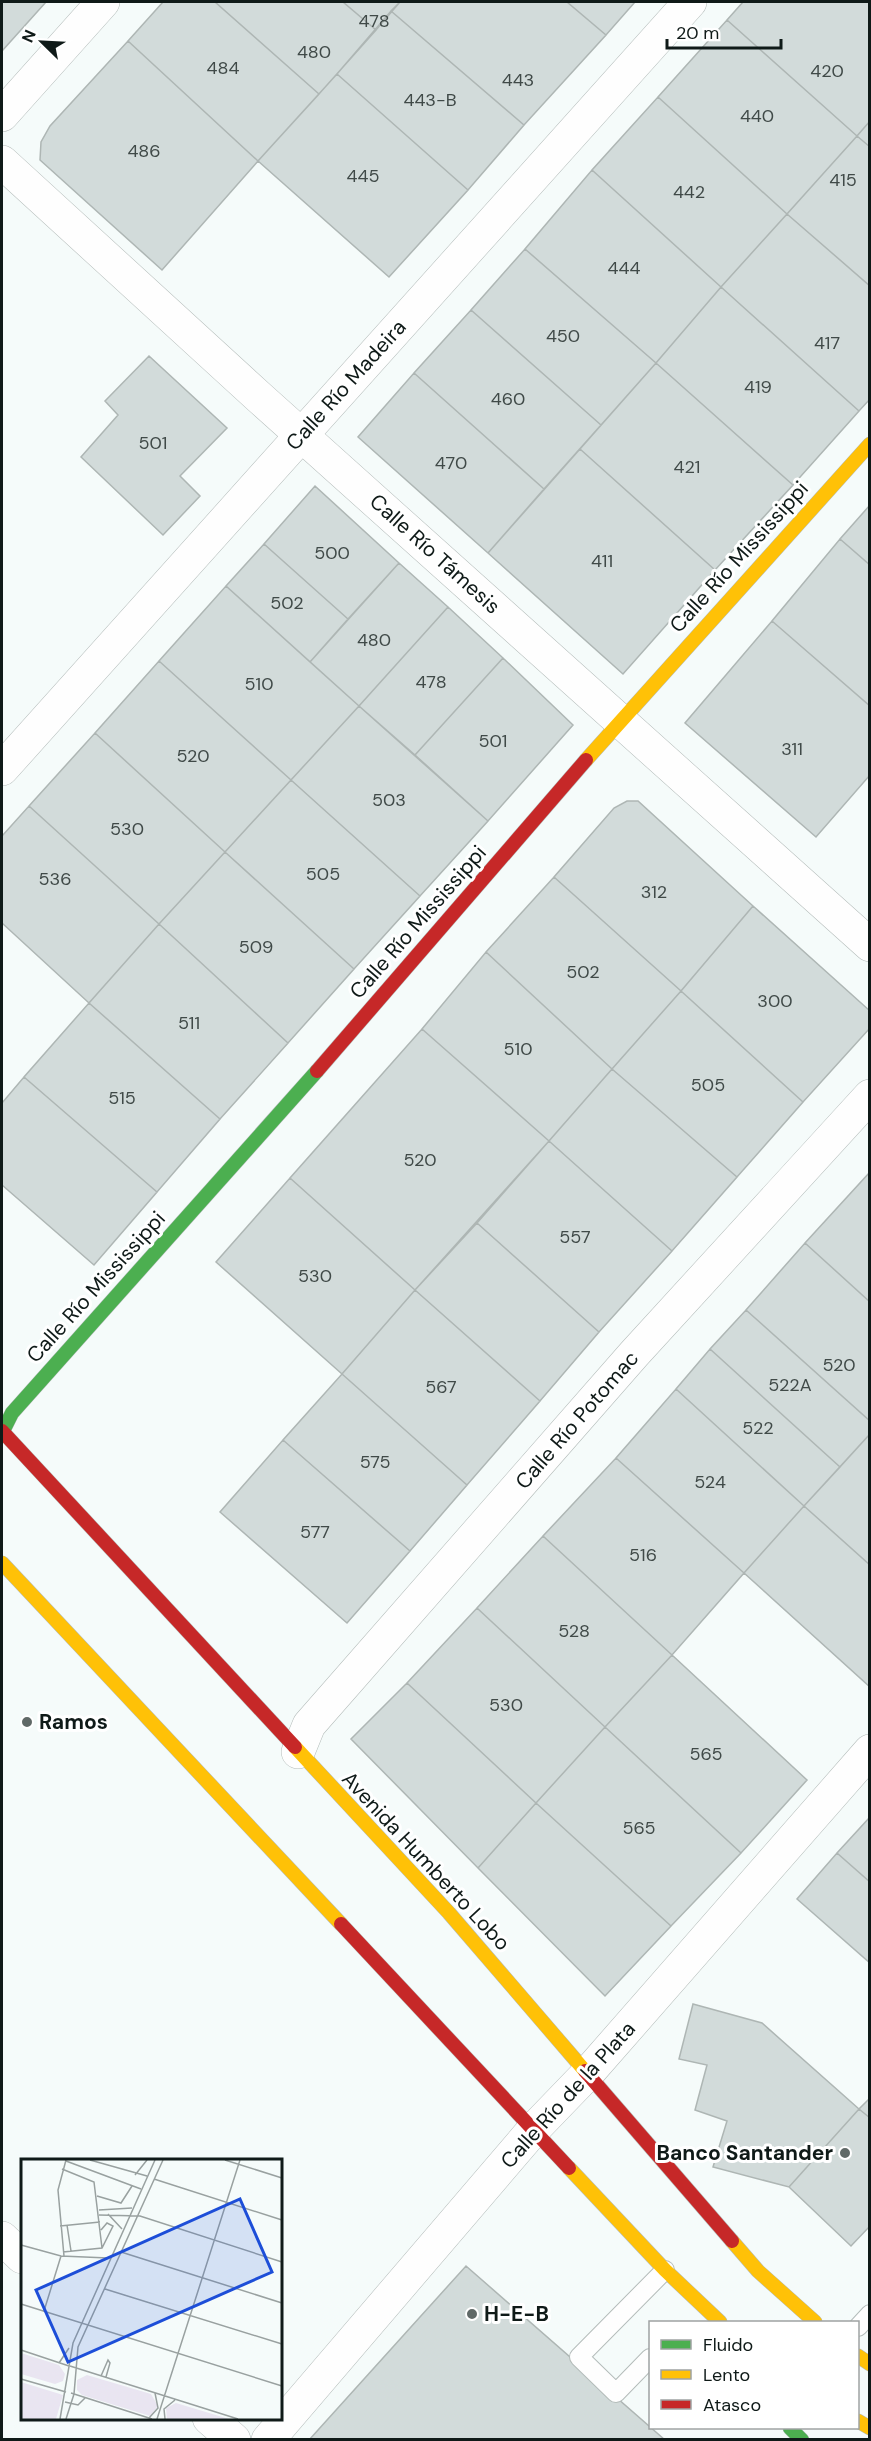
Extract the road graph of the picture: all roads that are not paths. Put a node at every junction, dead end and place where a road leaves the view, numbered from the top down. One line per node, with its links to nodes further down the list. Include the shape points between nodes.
1 (103, 2): 3 (street)
2 (690, 2): 5 (street, Calle Río Madeira)
3 (2, 115)
4 (2, 162): 5 (street, Calle Río Támesis)
5 (302, 435): 7 (street, Calle Río Támesis); 8 (street, Calle Río Madeira)
6 (870, 444): 7 (main road, Calle Río Mississippi)
7 (620, 721): 9 (street, Calle Río Támesis); 11 (main road, Calle Río Mississippi, via 338,1047 12,1413)
8 (2, 769)
9 (870, 945)
10 (870, 1096): 14 (street, Calle Río Potomac, via 634,1354 309,1725)
11 (2, 1432): 14 (main road, Avenida Humberto Lobo)
12 (5, 1576): 16 (main road)
13 (870, 1751): 15 (street, Calle Río de la Plata)
14 (298, 1752): 15 (main road, Avenida Humberto Lobo, via 448,1913)
15 (588, 2073): 16 (street, Calle Río de la Plata); 23 (main road, Avenida Humberto Lobo, via 758,2271)
16 (534, 2129): 19 (main road); 28 (street, Calle Río de la Plata)
17 (2, 2238): 18 (street)
18 (21, 2256)
19 (665, 2270): 21 (main road); 25 (lane, via 579,2357 616,2393)
20 (870, 2314): 24 (lane)
21 (714, 2318): 22 (lane)
22 (694, 2321)
23 (814, 2321)
24 (859, 2326)
25 (649, 2360)
26 (211, 2420): 27 (street)
27 (234, 2439)
28 (268, 2439)

